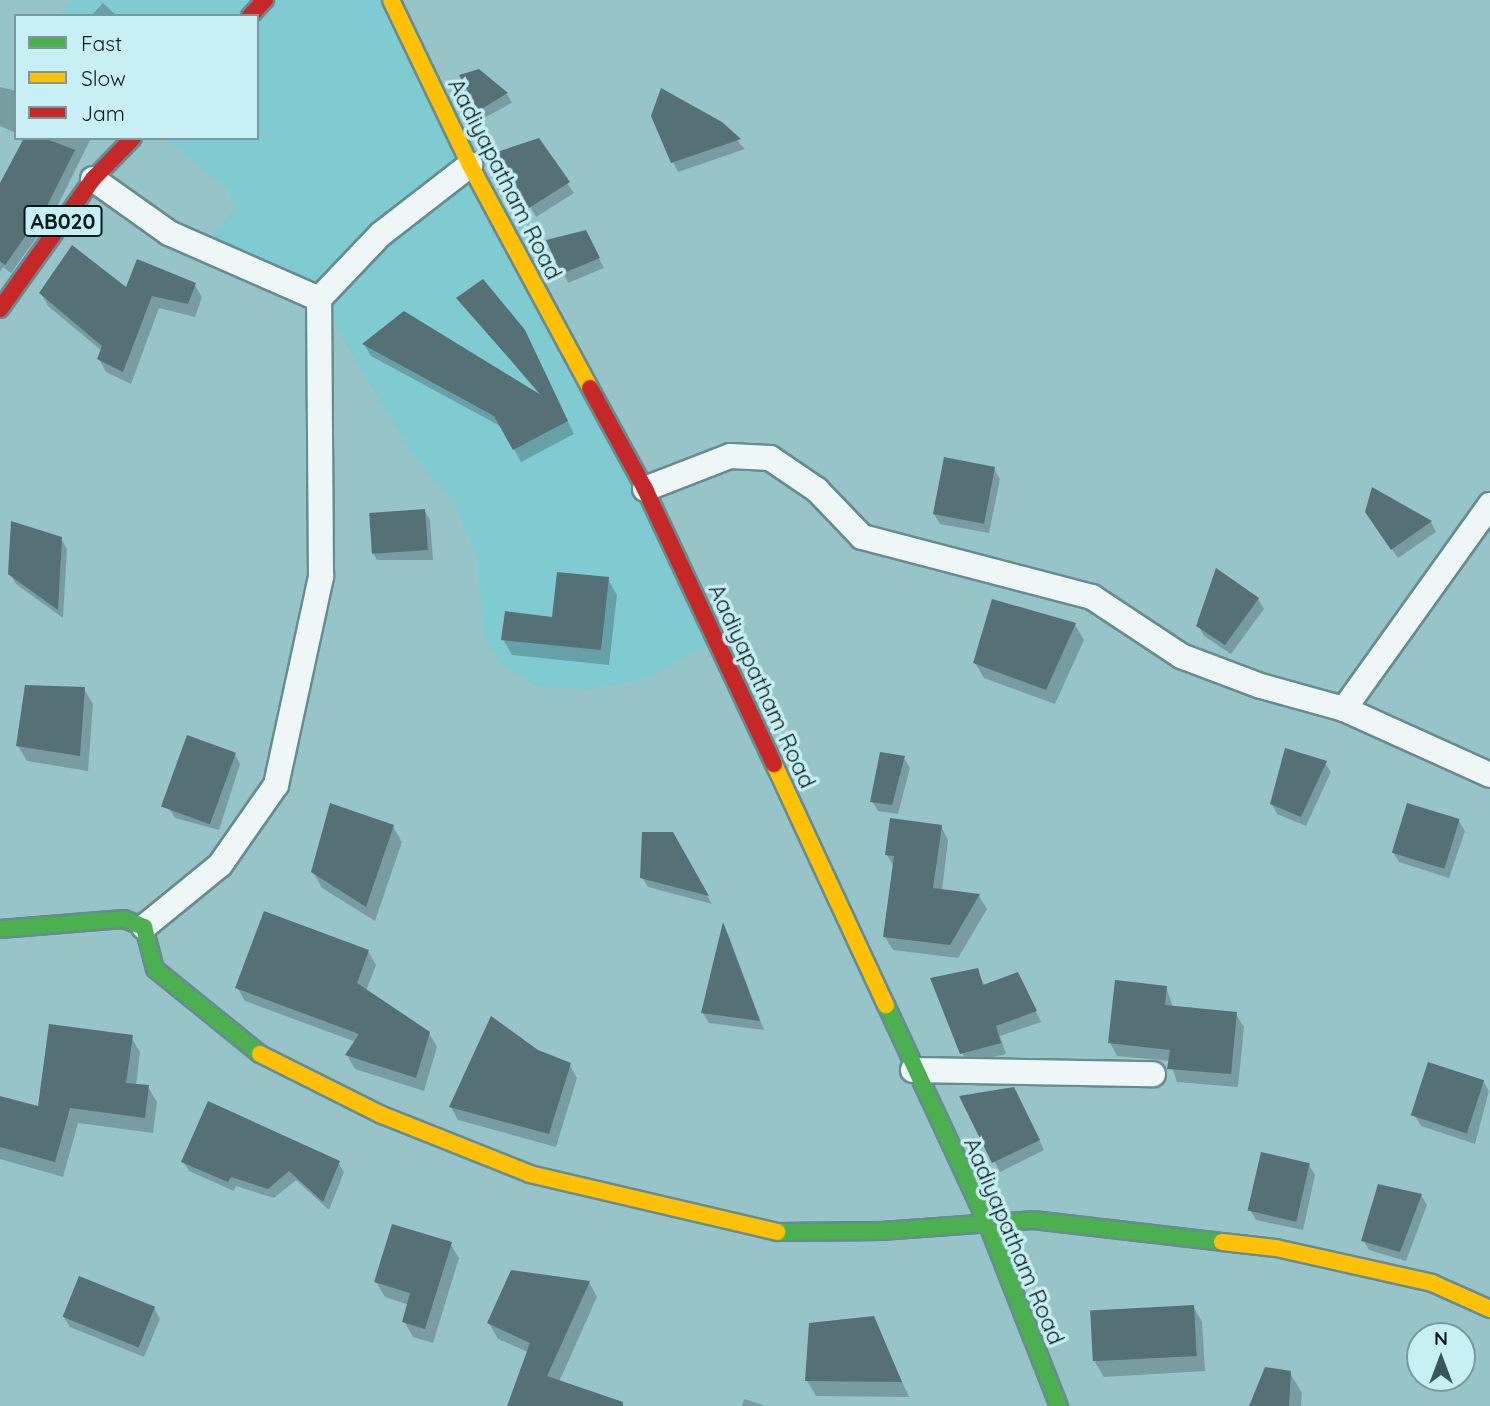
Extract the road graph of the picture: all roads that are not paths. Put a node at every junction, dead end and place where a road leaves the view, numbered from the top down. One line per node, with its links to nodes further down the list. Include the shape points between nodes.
1 (391, 0): 3 (street, Aadiyapatham Road)
2 (131, 140): 4 (street, AB020)
3 (470, 165): 5 (street, via 381,234); 7 (street, Aadiyapatham Road)
4 (93, 179): 5 (street, via 169,233); 6 (street, AB020)
5 (319, 299): 11 (street, via 321,576 276,785 220,865)
6 (0, 309)
7 (645, 489): 9 (street, via 730,456 771,458 817,490 862,537 1068,588 1092,597 1181,656 1261,686); 13 (street, Aadiyapatham Road)
8 (1490, 505): 9 (street)
9 (1344, 709): 10 (street)
10 (1490, 775)
11 (144, 927): 12 (street, via 124,919); 15 (street, via 155,969 268,1060 382,1115 530,1174 772,1232 881,1231)
12 (0, 929)
13 (914, 1070): 14 (street); 15 (street, Aadiyapatham Road)
14 (1153, 1074)
15 (986, 1220): 16 (street, via 1034,1220 1276,1248 1432,1283); 17 (street, Aadiyapatham Road)
16 (1490, 1309)
17 (1059, 1406)

